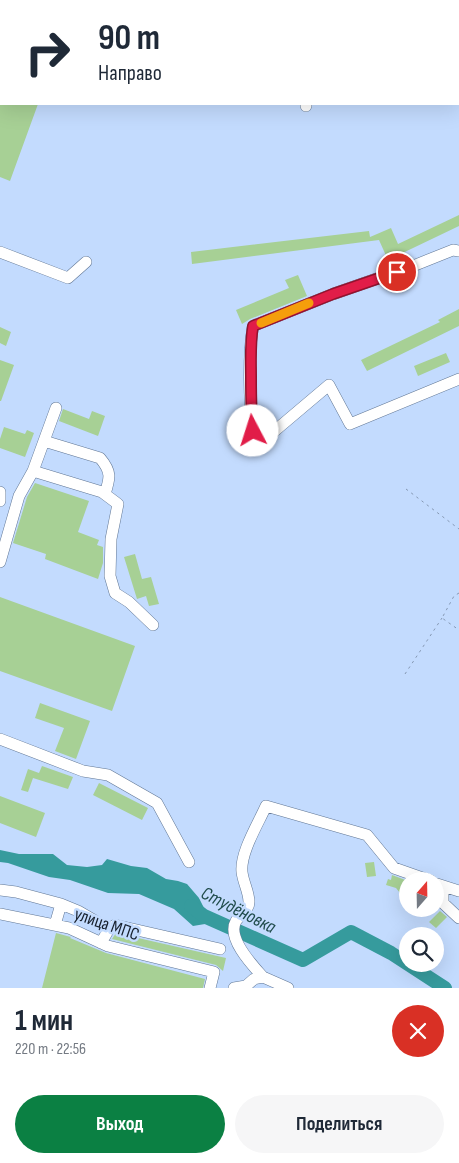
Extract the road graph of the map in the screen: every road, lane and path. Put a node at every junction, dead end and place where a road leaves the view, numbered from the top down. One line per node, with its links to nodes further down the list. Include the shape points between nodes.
1 (459, 251): 4 (street, via 453,250 253,326 253,431 271,434 329,385 350,424)
2 (0, 252): 3 (street, via 68,278)
3 (86, 262)
4 (459, 379)
5 (56, 408): 6 (street)
6 (44, 440): 7 (street); 10 (street, via 100,458 110,477)
7 (34, 471): 10 (street); 13 (street, via 19,496)
8 (406, 489): 12 (path)
9 (0, 492): 11 (street)
10 (105, 494): 16 (street, via 118,504 110,539 110,576 115,593)
11 (0, 501)
12 (459, 529)
13 (0, 560)
14 (459, 593): 15 (path)
15 (442, 618): 17 (path); 18 (path)
16 (153, 625)
17 (459, 630)
18 (405, 674)
19 (0, 739): 20 (street, via 83,771 108,775 157,803)
20 (189, 862)
21 (405, 872): 33 (street, via 394,868 367,835 266,806 243,857 242,871 249,903 235,928 244,956)
22 (444, 886): 24 (street)
23 (0, 890): 25 (street)
24 (459, 891)
25 (61, 904): 29 (street); 30 (street)
26 (444, 904): 28 (street)
27 (0, 914): 29 (street, улица МПС)
28 (459, 918)
29 (55, 925): 31 (street, улица МПС)
30 (109, 929): 31 (street); 32 (street, via 115,924)
31 (101, 943): 34 (street, улица МПС, via 214,972)
32 (220, 949)
33 (259, 978): 35 (street, via 246,986); 36 (street)
34 (210, 988)
35 (234, 988)
36 (288, 988)

